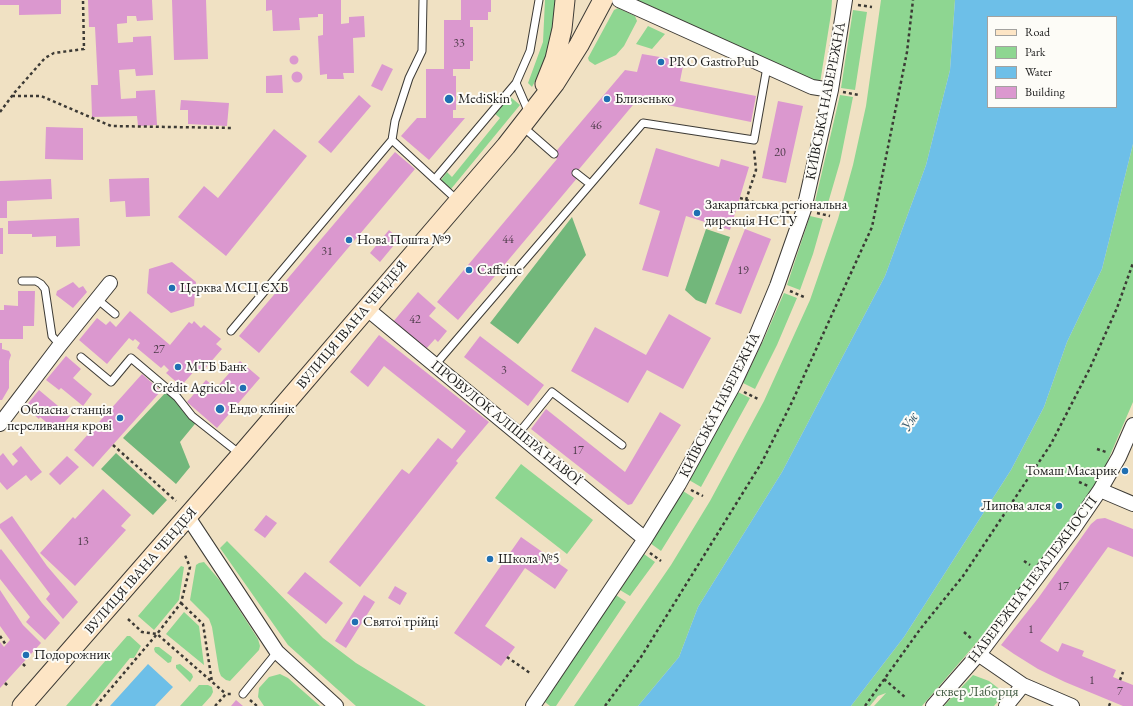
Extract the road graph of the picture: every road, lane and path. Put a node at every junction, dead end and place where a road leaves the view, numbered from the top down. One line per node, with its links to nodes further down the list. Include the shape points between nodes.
1 (83, 0): 12 (path, via 84,49 54,53 45,58)
2 (423, 0): 16 (lane, via 422,51 409,78 395,121)
3 (539, 0): 10 (lane, via 530,51)
4 (565, 0): 14 (main road, ВУЛИЦЯ ІВАНА ЧЕНДЕЯ, via 555,58)
5 (603, 0): 14 (main road, ВУЛИЦЯ ІВАНА ЧЕНДЕЯ, via 555,83)
6 (619, 0): 9 (street)
7 (845, 0): 11 (street, КИЇВСЬКА НАБЕРЕЖНА)
8 (913, 0): 75 (path, via 907,52 872,227 762,462 641,657)
9 (767, 67): 11 (street, via 812,88); 17 (lane)
10 (516, 83): 14 (lane); 20 (lane)
11 (831, 90): 25 (street, КИЇВСЬКА НАБЕРЕЖНА)
12 (12, 96): 13 (path); 15 (path, via 41,96 111,126)
13 (0, 112)
14 (529, 116): 18 (lane); 24 (main road, ВУЛИЦЯ ІВАНА ЧЕНДЕЯ)
15 (233, 128)
16 (392, 140): 20 (lane); 32 (lane)
17 (754, 140): 21 (lane, via 643,123); 23 (path, via 756,170)
18 (554, 154)
19 (576, 173): 21 (lane)
20 (435, 179): 24 (lane)
21 (590, 184): 35 (lane)
22 (740, 198): 23 (path)
23 (746, 200): 25 (path)
24 (458, 201): 30 (main road, ВУЛИЦЯ ІВАНА ЧЕНДЕЯ)
25 (802, 216): 46 (street, КИЇВСЬКА НАБЕРЕЖНА, via 778,286 733,386 679,484)
26 (1133, 263): 60 (path, via 1117,308 1093,362 1052,444 963,576)
27 (22, 281): 33 (lane, via 36,281 45,289 52,336)
28 (110, 283): 29 (street)
29 (98, 299): 31 (lane); 33 (street)
30 (366, 308): 35 (street, ПРОВУЛОК АЛІШЕРА НАВОЇ); 41 (main road, ВУЛИЦЯ ІВАНА ЧЕНДЕЯ)
31 (115, 314)
32 (232, 331)
33 (60, 345): 36 (street)
34 (81, 357): 41 (lane, via 111,382 131,358 177,397 192,416)
35 (435, 365): 38 (street, ПРОВУЛОК АЛІШЕРА НАВОЇ)
36 (0, 424)
37 (1133, 425): 42 (street, НАБЕРЕЖНА НЕЗАЛЕЖНОСТІ)
38 (518, 434): 40 (lane, via 552,392); 46 (street, ПРОВУЛОК АЛІШЕРА НАВОЇ)
39 (113, 445): 43 (path)
40 (622, 445)
41 (242, 455): 45 (main road, ВУЛИЦЯ ІВАНА ЧЕНДЕЯ)
42 (1100, 490): 44 (street); 54 (street, НАБЕРЕЖНА НЕЗАЛЕЖНОСТІ, via 1072,532)
43 (176, 500)
44 (1131, 503)
45 (188, 517): 53 (street); 70 (main road, ВУЛИЦЯ ІВАНА ЧЕНДЕЯ)
46 (644, 539): 74 (street, КИЇВСЬКА НАБЕРЕЖНА)
47 (185, 555): 48 (path, via 190,567)
48 (181, 603): 50 (path); 62 (path, via 203,624)
49 (128, 620): 50 (path, via 142,632)
50 (157, 634): 62 (path); 71 (path)
51 (0, 636): 52 (path)
52 (6, 645)
53 (277, 652): 67 (lane); 73 (street)
54 (978, 654): 64 (street); 77 (street, НАБЕРЕЖНА НЕЗАЛЕЖНОСТІ)
55 (508, 657): 59 (path)
56 (22, 664): 57 (path)
57 (26, 667)
58 (1123, 672): 61 (path)
59 (530, 673)
60 (884, 679): 68 (path); 76 (path)
61 (1120, 680)
62 (212, 682): 66 (path)
63 (5, 683): 65 (path)
64 (1023, 685): 78 (street); 79 (street)
65 (8, 686)
66 (226, 694): 67 (path); 72 (path)
67 (243, 694)
68 (906, 698)
69 (1111, 701): 80 (path)
70 (22, 706)
71 (96, 706)
72 (215, 706)
73 (336, 706)
74 (533, 706)
75 (605, 706)
76 (865, 706)
77 (933, 706)
78 (1006, 706)
79 (1072, 706)
80 (1109, 706)

